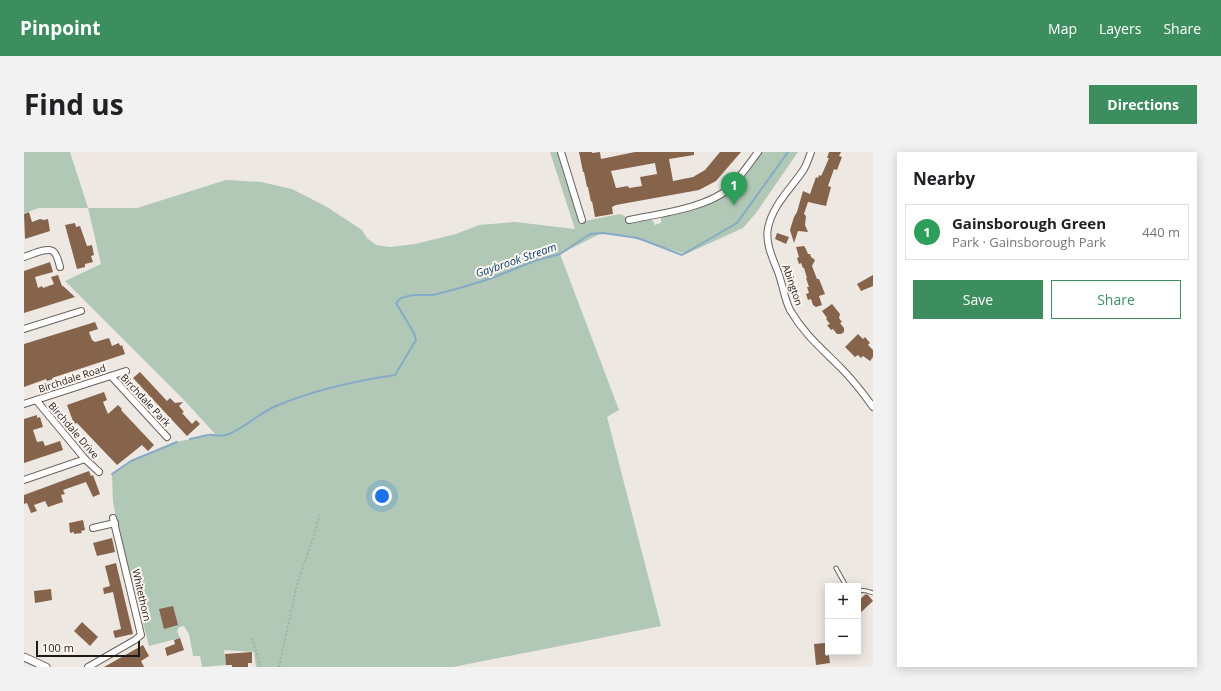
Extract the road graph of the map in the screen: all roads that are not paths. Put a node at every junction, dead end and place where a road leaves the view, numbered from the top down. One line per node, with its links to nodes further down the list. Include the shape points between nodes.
1 (562, 152): 4 (street)
2 (758, 152): 5 (street, via 728,189 717,196 703,203)
3 (811, 152): 14 (street, Abington, via 804,168 774,209 768,229 768,241 789,309 807,335 841,368)
4 (582, 220)
5 (629, 220)
6 (24, 257): 7 (street, via 51,250 55,253)
7 (60, 267)
8 (81, 311): 9 (street)
9 (24, 329)
10 (126, 371): 11 (street, Birchdale Road)
11 (110, 376): 12 (street, Birchdale Road); 15 (street, Birchdale Park)
12 (36, 400): 13 (street, Birchdale Road); 16 (street, Birchdale Drive)
13 (24, 404)
14 (873, 407)
15 (167, 437)
16 (85, 459): 17 (street, Birchdale Drive); 18 (street)
17 (99, 472)
18 (24, 480)
19 (92, 528): 26 (street, Whitethorn, via 114,520 140,635)
20 (836, 568): 21 (lane)
21 (844, 583)
22 (861, 590): 23 (lane)
23 (873, 593)
24 (24, 657): 25 (street)
25 (46, 667)
26 (88, 667)

